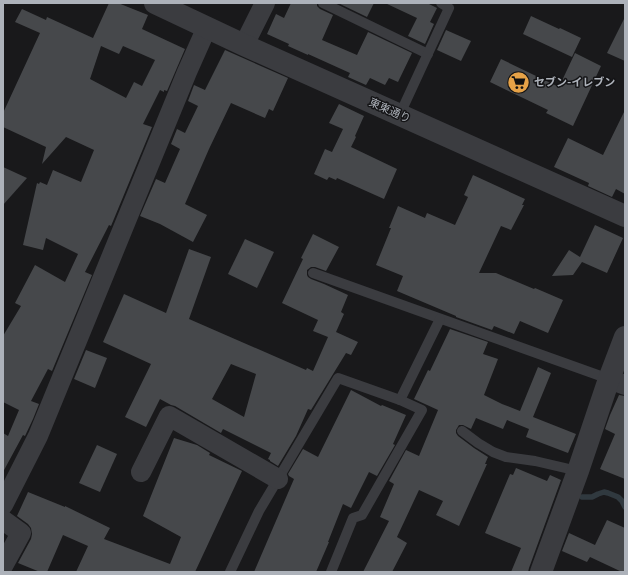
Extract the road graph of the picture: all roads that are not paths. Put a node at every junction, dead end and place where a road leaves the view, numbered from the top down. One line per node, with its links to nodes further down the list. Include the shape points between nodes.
1 (155, 3): 5 (street, 東東通り)
2 (265, 3): 6 (street)
3 (323, 3): 7 (lane)
4 (440, 3): 7 (lane, via 449,8)
5 (207, 27): 6 (street, 東東通り); 19 (street, via 38,436)
6 (244, 45): 8 (street, 東東通り)
7 (428, 54): 8 (lane)
8 (400, 114): 9 (street, 東東通り)
9 (625, 216)
10 (313, 274): 11 (lane)
11 (440, 319): 13 (lane); 14 (lane)
12 (625, 337): 13 (street)
13 (617, 382): 16 (street)
14 (400, 400): 18 (lane, via 338,378); 23 (lane, via 422,410 362,515 353,518)
15 (462, 431): 16 (lane, via 493,452 506,457)
16 (578, 471): 24 (street)
17 (141, 472): 18 (street, via 169,416)
18 (278, 479): 22 (lane, via 259,511)
19 (3, 505)
20 (3, 520): 21 (street, via 21,533)
21 (3, 566)
22 (230, 572)
23 (331, 572)
24 (541, 572)

